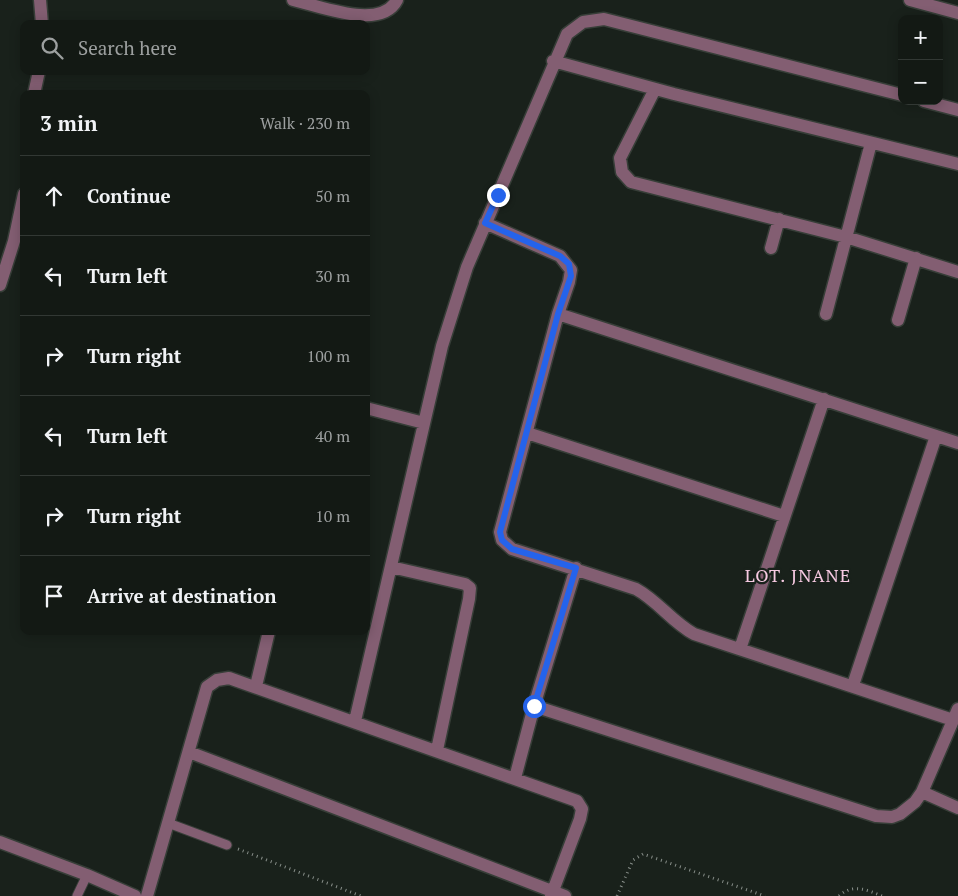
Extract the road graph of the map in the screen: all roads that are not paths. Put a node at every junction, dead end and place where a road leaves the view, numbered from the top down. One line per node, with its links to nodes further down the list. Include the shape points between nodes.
1 (40, 0): 6 (street)
2 (293, 0): 3 (street, via 372,16 388,11)
3 (397, 0)
4 (910, 0): 5 (street)
5 (958, 13)
6 (42, 20)
7 (554, 61): 9 (street); 11 (street, via 564,39 574,27 594,19 604,19); 18 (street)
8 (38, 75): 10 (street)
9 (655, 89): 14 (street); 17 (street, via 620,158 626,178 637,185)
10 (35, 90)
11 (898, 95)
12 (939, 105): 13 (street)
13 (958, 110)
14 (871, 143): 15 (street); 19 (street)
15 (958, 164)
16 (20, 213): 23 (street)
17 (779, 219): 19 (street); 20 (street)
18 (485, 223): 24 (street, via 565,260 571,276); 29 (street, via 454,304)
19 (846, 237): 21 (street); 25 (street)
20 (771, 248)
21 (916, 258): 22 (street); 26 (street)
22 (958, 272)
23 (0, 285)
24 (558, 314): 27 (street); 30 (street)
25 (826, 314)
26 (898, 320)
27 (824, 399): 31 (street); 33 (street)
28 (370, 409): 29 (street)
29 (424, 423): 34 (street)
30 (527, 433): 33 (street); 35 (street, via 500,532 502,540 512,549)
31 (936, 436): 32 (street); 38 (street)
32 (958, 443)
33 (784, 516): 37 (street)
34 (391, 567): 42 (street); 43 (street, via 465,584 470,588)
35 (576, 568): 37 (street, via 636,589 653,600 683,629); 40 (street)
36 (269, 635): 39 (street)
37 (740, 649): 38 (street)
38 (853, 685): 41 (street)
39 (256, 686): 42 (street); 44 (street, via 229,678 217,680 207,687)
40 (534, 706): 45 (street); 46 (street, via 876,816 900,814)
41 (956, 714): 46 (street)
42 (354, 721): 43 (street)
43 (437, 750): 45 (street)
44 (189, 752): 48 (street); 52 (street)
45 (515, 778): 52 (street, via 574,799 582,809)
46 (922, 792): 47 (street)
47 (958, 808)
48 (168, 823): 50 (lane); 55 (street)
49 (0, 842): 51 (street)
50 (227, 845)
51 (87, 875): 53 (lane); 54 (street)
52 (552, 894): 56 (street)
53 (77, 896)
54 (135, 896)
55 (147, 896)
56 (565, 896)

